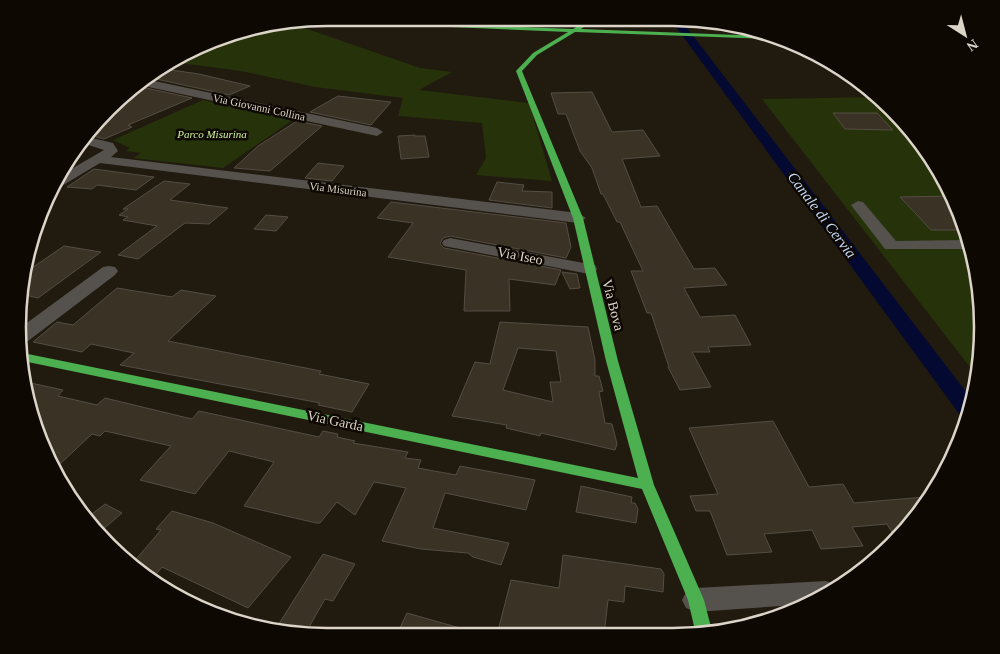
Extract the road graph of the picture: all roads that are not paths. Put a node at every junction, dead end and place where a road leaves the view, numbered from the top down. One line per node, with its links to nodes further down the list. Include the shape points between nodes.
1 (456, 26): 3 (street)
2 (584, 26): 3 (street, Via Bova)
3 (577, 31): 4 (street); 11 (street, Via Bova, via 535,54 519,70)
4 (756, 37)
5 (150, 84): 6 (street, Via Giovanni Collina)
6 (377, 132)
7 (90, 141): 8 (street, via 108,146 111,151)
8 (97, 160): 9 (street); 11 (street, Via Misurina)
9 (67, 177)
10 (858, 205): 13 (street, via 891,246)
11 (578, 218): 14 (street, Via Bova)
12 (450, 242): 14 (street, Via Iseo)
13 (963, 245)
14 (589, 269): 18 (street, Via Bova)
15 (109, 271): 16 (street)
16 (26, 333)
17 (28, 358): 18 (street, Via Garda)
18 (647, 485): 20 (street, Via Bova)
19 (813, 593): 20 (street)
20 (696, 600): 21 (street, Via Bova)
21 (702, 626)

